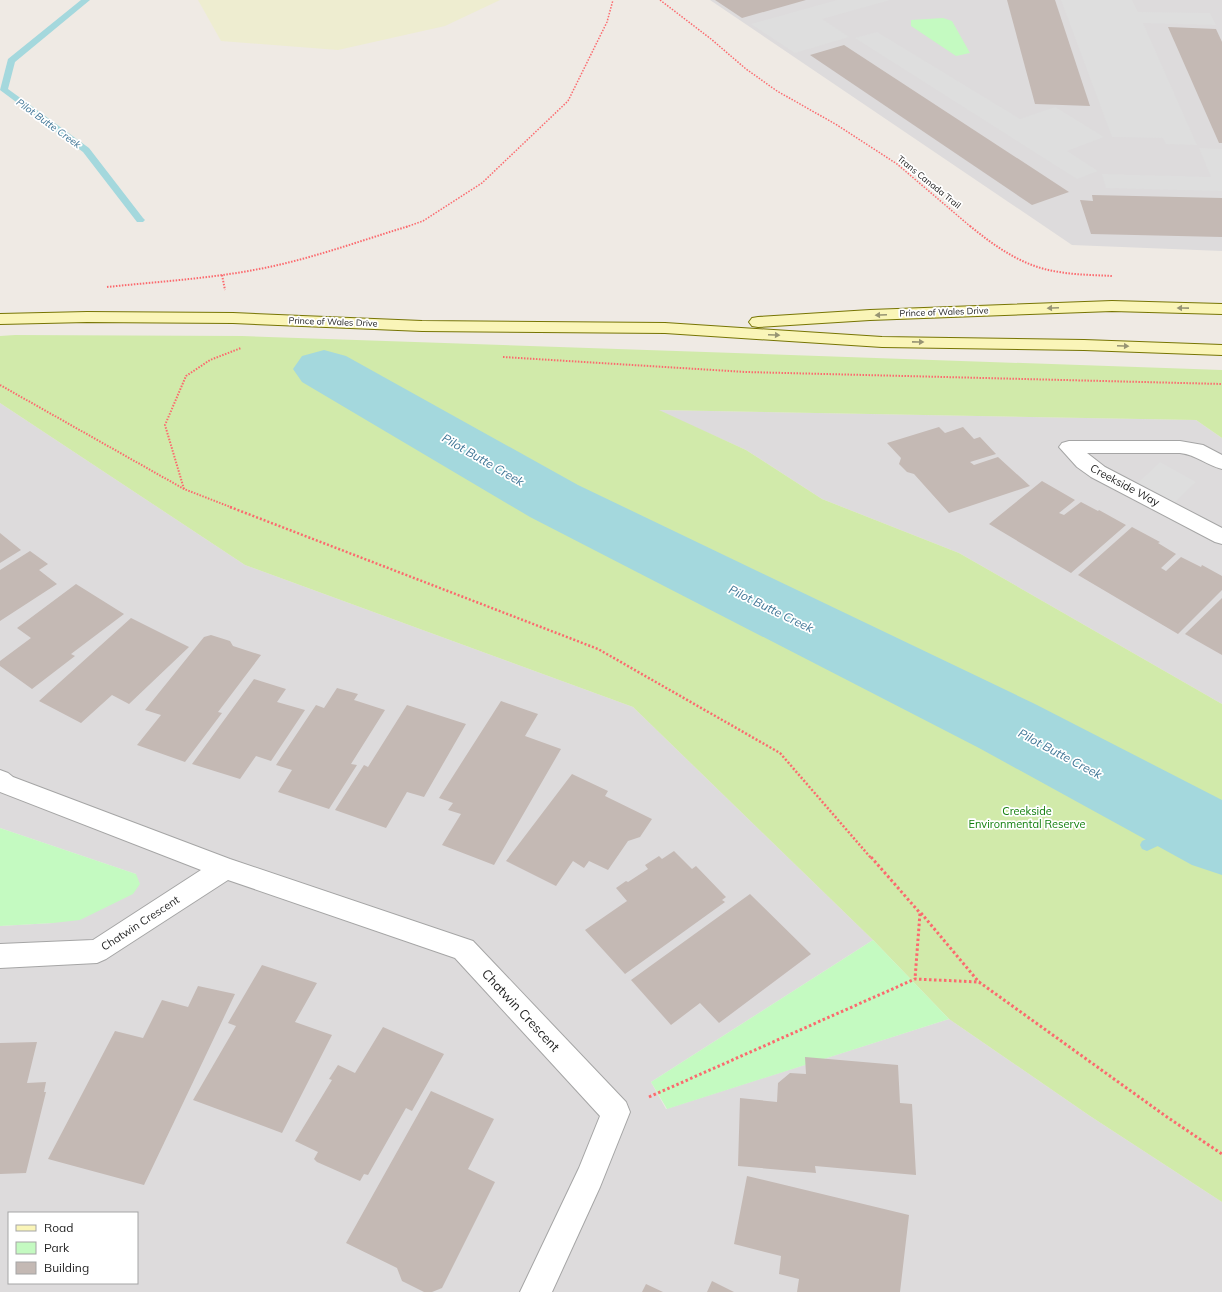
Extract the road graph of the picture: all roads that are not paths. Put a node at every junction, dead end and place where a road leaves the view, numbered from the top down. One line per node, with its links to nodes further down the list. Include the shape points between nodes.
1 (1222, 309): 3 (main road, Prince of Wales Drive, one-way to 3, via 1080,307 870,315)
2 (0, 319): 3 (main road, Prince of Wales Drive, via 233,318 422,326)
3 (666, 328): 4 (main road, Prince of Wales Drive, one-way to 4, via 882,342)
4 (1222, 350)
5 (1222, 463): 6 (street, Creekside Way, via 1196,449 1069,447 1098,472)
6 (1221, 533)
7 (0, 780): 8 (street, Chatwin Crescent)
8 (225, 868): 9 (street, Chatwin Crescent, via 97,951); 10 (street, Chatwin Crescent, via 464,949 616,1112 590,1177)
9 (0, 956)
10 (536, 1292)

